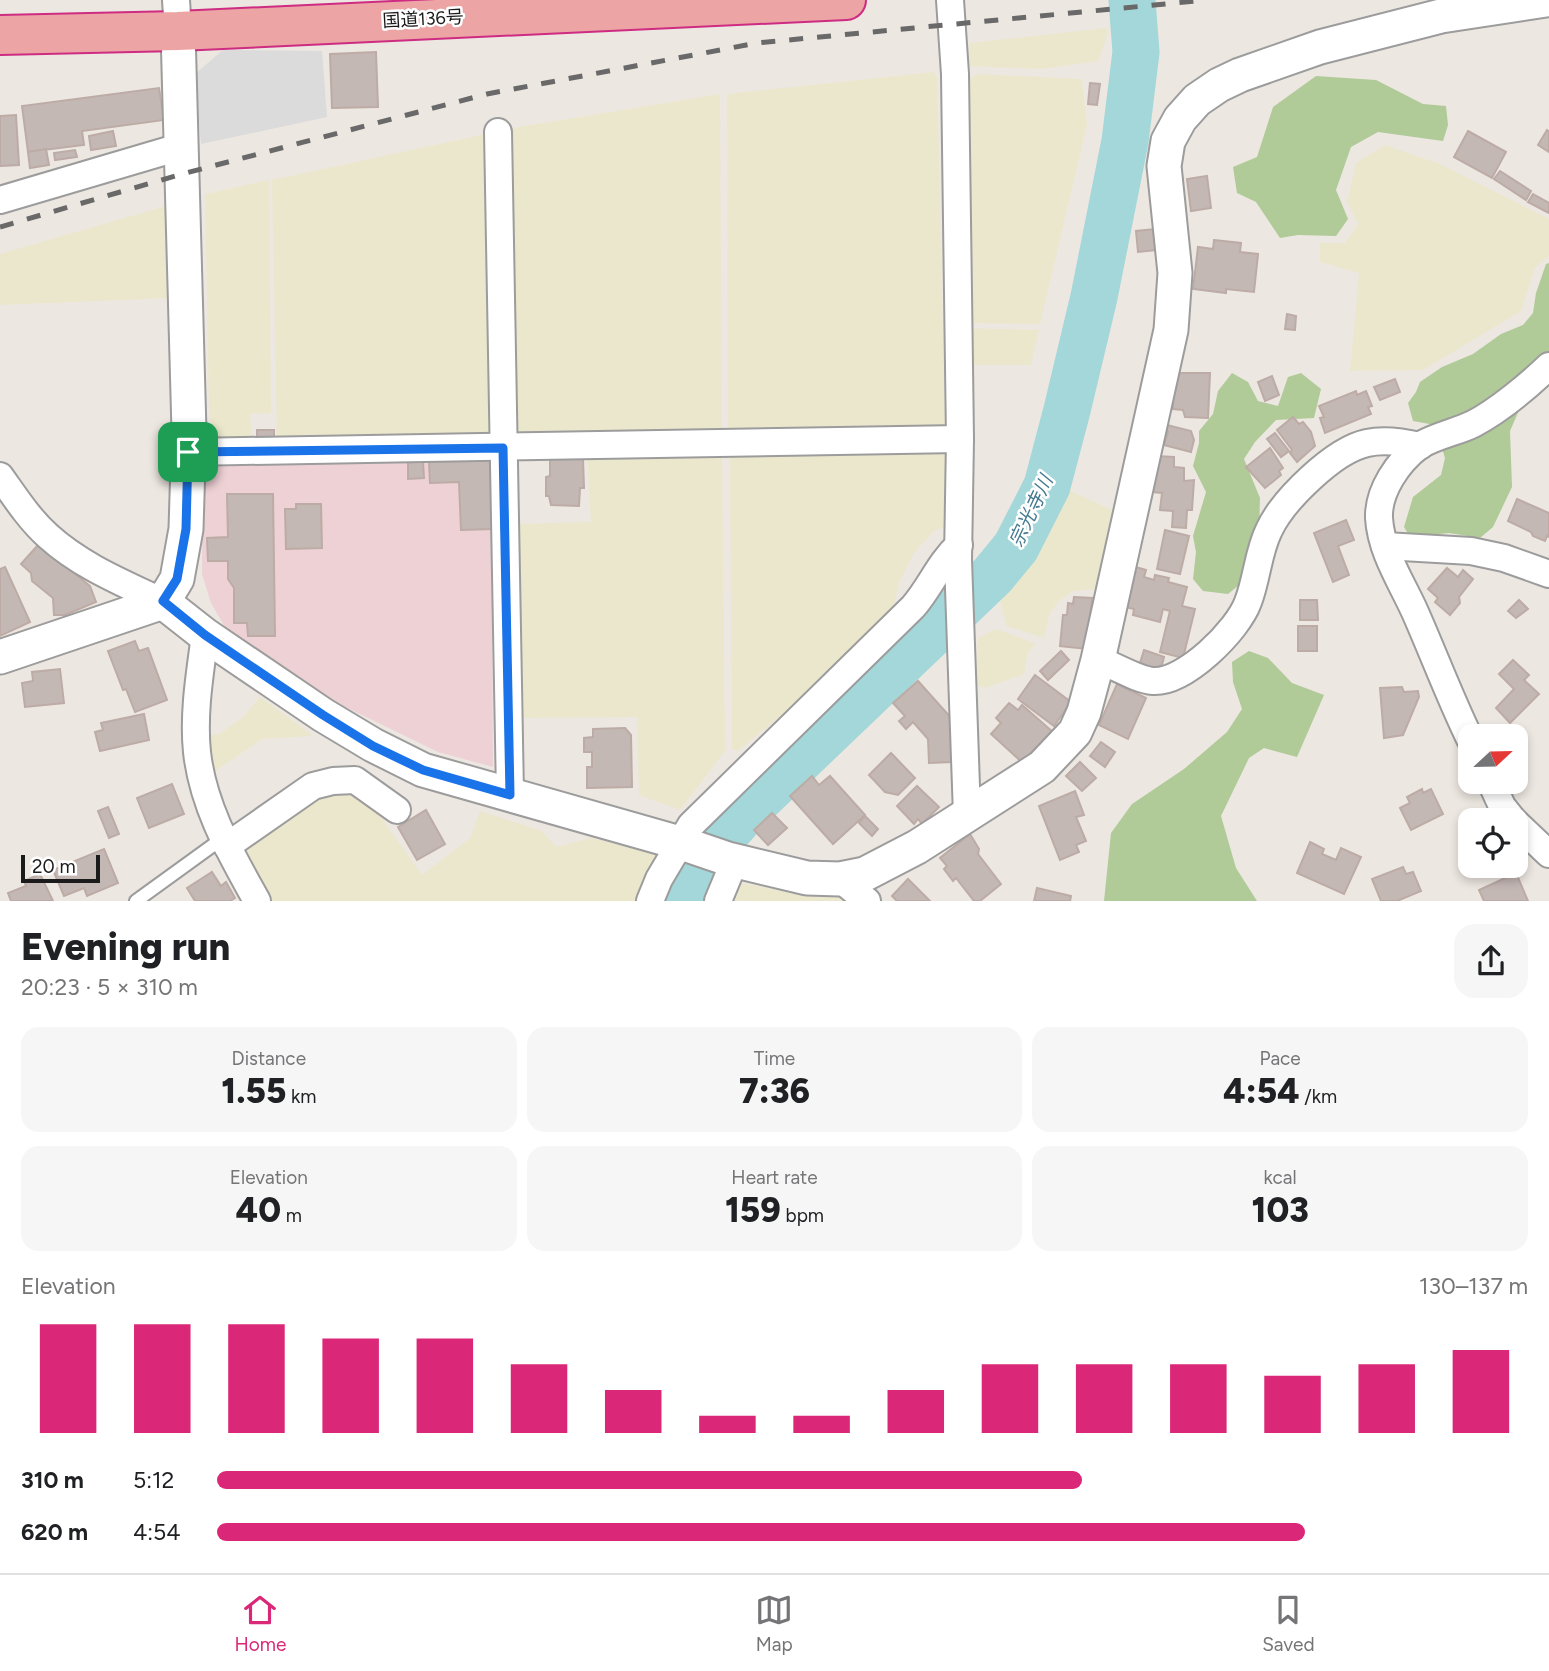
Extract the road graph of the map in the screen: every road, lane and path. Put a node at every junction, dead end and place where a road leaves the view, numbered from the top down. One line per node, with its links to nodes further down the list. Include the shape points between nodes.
1 (846, 0): 4 (highway, 国道136号)
2 (950, 0): 11 (street, via 956,74)
3 (1546, 0): 22 (street, via 1441,16 1320,47 1219,85 1180,119 1168,141 1164,166 1175,273 1171,330)
4 (621, 5): 5 (highway, 国道136号)
5 (177, 10): 6 (highway, 国道136号); 8 (street)
6 (0, 35)
7 (498, 132): 13 (street)
8 (183, 146): 9 (street); 14 (street)
9 (0, 200)
10 (1549, 366): 12 (street, via 1474,423)
11 (960, 439): 13 (street); 17 (street)
12 (1420, 446): 16 (street, via 1396,471 1381,500 1379,519); 22 (street, via 1366,443 1349,449 1312,477 1268,531 1241,617 1194,664 1153,681)
13 (503, 448): 14 (street); 24 (street)
14 (188, 452): 19 (street, via 186,529 177,579)
15 (0, 476): 19 (street, via 23,510 57,543 105,575)
16 (1385, 546): 18 (street, via 1471,551); 23 (street)
17 (959, 553): 26 (street); 29 (street, via 944,558 913,607 691,825)
18 (1549, 574)
19 (163, 601): 20 (street); 21 (street)
20 (205, 635): 24 (street, via 373,746 423,770); 28 (street, via 197,696 197,753 208,801)
21 (0, 657)
22 (1098, 660): 26 (street, via 1084,712 1060,749 1042,767)
23 (1463, 724)
24 (510, 795): 29 (street)
25 (397, 810): 28 (street, via 355,780 333,780 313,786)
26 (967, 815): 32 (street, via 865,874)
27 (1528, 834): 30 (street)
28 (225, 842): 33 (lane); 34 (street)
29 (683, 844): 31 (street); 35 (street)
30 (1549, 854)
31 (732, 860): 32 (street, via 807,878); 36 (street)
32 (840, 878): 37 (street)
33 (136, 901)
34 (257, 901)
35 (650, 901)
36 (718, 901)
37 (867, 901)

